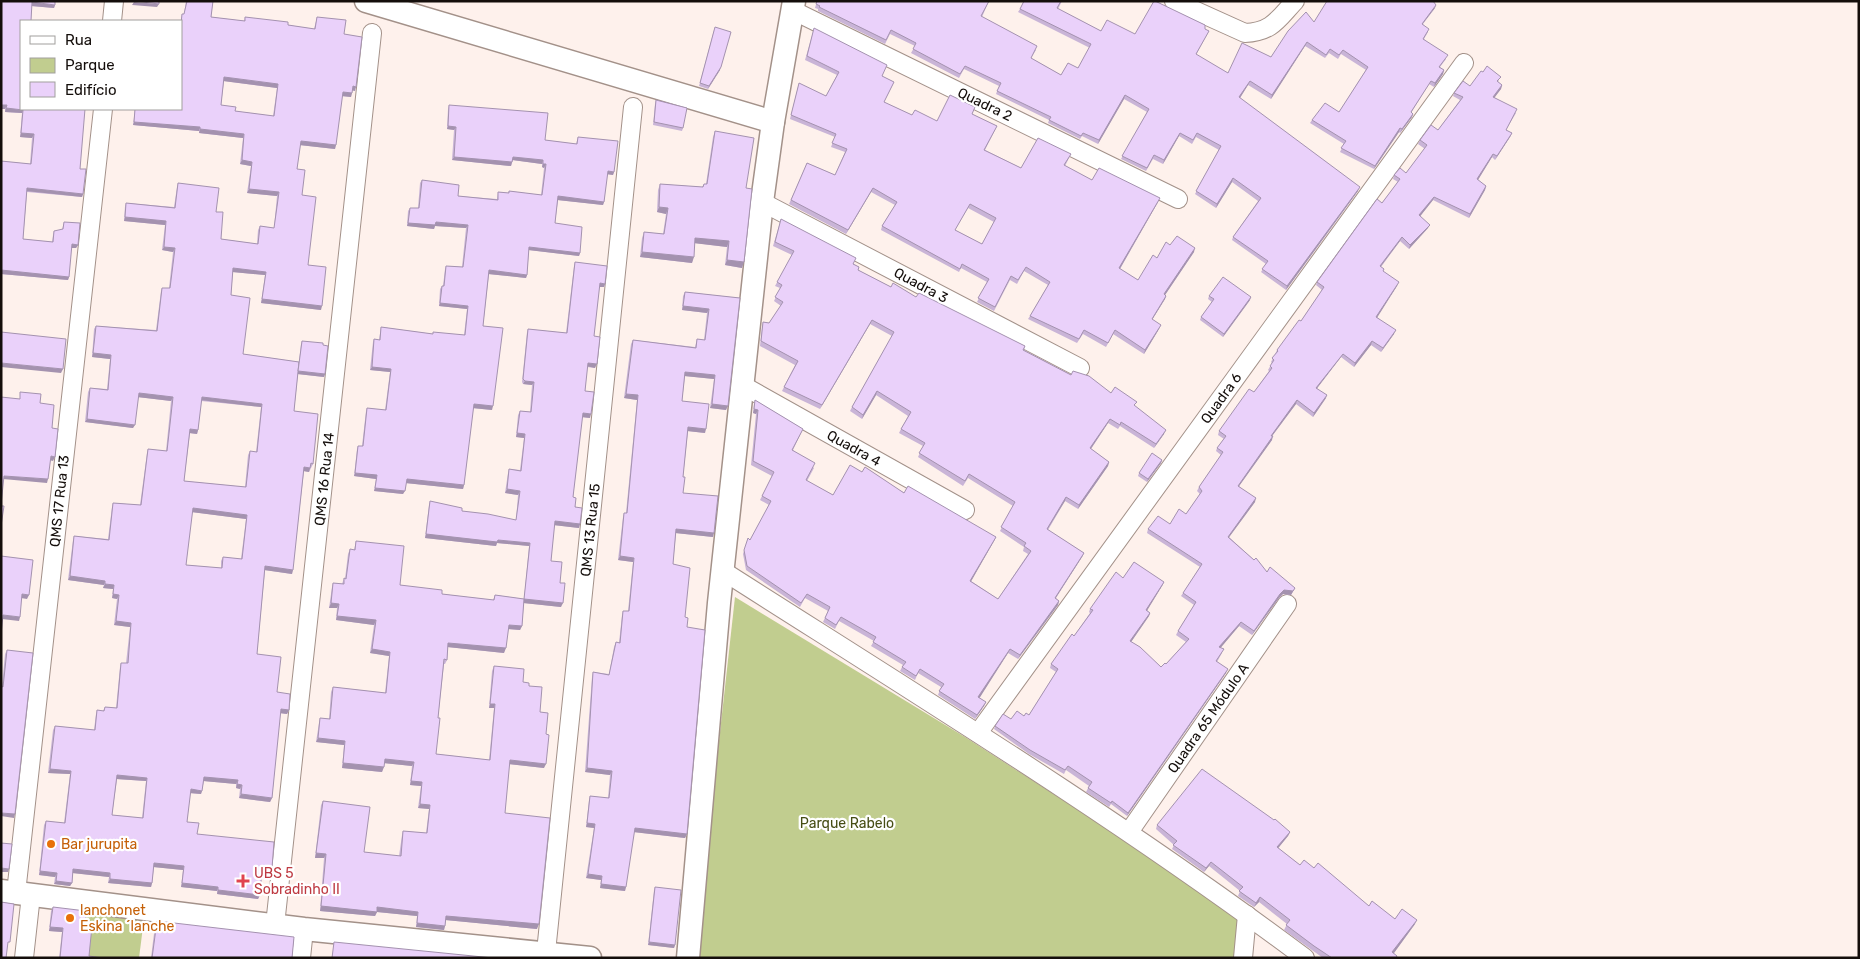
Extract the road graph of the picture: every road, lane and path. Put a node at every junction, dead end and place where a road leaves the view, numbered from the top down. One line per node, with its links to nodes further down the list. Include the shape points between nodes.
1 (114, 1): 6 (street)
2 (366, 1): 11 (street)
3 (1174, 1): 4 (street, via 1245,33 1267,29)
4 (1295, 1)
5 (793, 5): 11 (street); 12 (street, Quadra 2)
6 (112, 20)
7 (372, 33): 23 (street, QMS 16 Rua 14)
8 (1464, 63): 19 (street, Quadra 6)
9 (633, 106): 25 (street, QMS 13 Rua 15)
10 (102, 110): 21 (street, QMS 17 Rua 13)
11 (772, 122): 13 (street)
12 (1178, 198)
13 (762, 202): 14 (street, Quadra 3); 15 (street)
14 (1080, 368)
15 (742, 386): 16 (street, Quadra 4); 17 (street)
16 (965, 510)
17 (723, 571): 19 (street); 29 (street)
18 (1287, 604): 20 (street, Quadra 65 Módulo A)
19 (978, 733): 20 (street)
20 (1130, 832): 22 (street)
21 (16, 893): 23 (street); 26 (street, QMS 17 Rua 13)
22 (1247, 915): 30 (street); 31 (street)
23 (275, 924): 24 (street)
24 (304, 928): 25 (street); 27 (street)
25 (553, 955): 28 (street)
26 (24, 958)
27 (301, 958)
28 (590, 958)
29 (688, 958)
30 (1243, 958)
31 (1305, 958)

